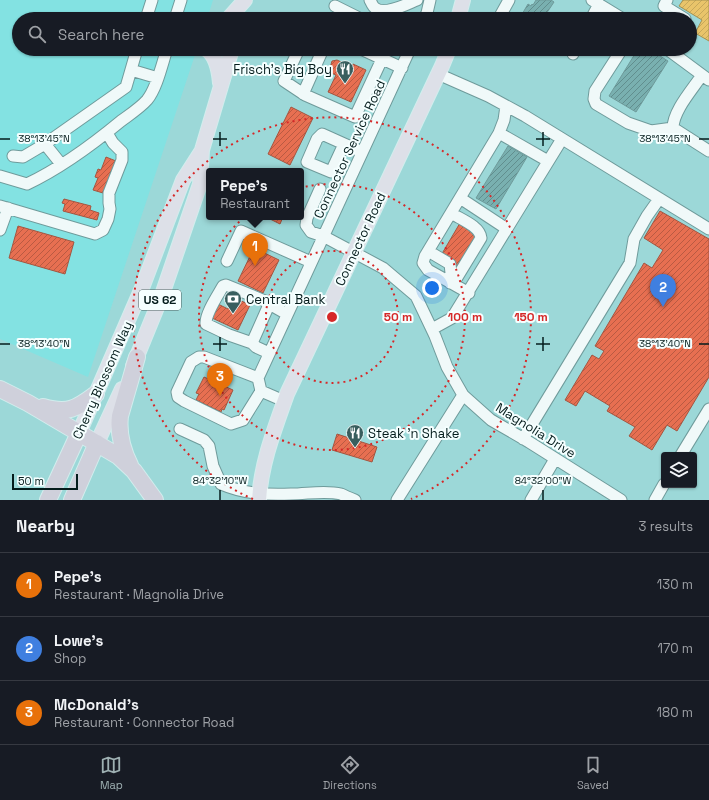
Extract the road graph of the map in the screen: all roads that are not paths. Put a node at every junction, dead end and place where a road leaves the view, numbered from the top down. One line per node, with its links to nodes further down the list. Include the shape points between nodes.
1 (152, 0): 12 (street)
2 (181, 0): 13 (street)
3 (245, 0): 14 (main road); 15 (main road)
4 (370, 0): 5 (street, via 376,8 383,11)
5 (416, 0)
6 (430, 0): 17 (street)
7 (463, 0): 18 (main road)
8 (509, 0): 19 (street)
9 (668, 0): 22 (street, via 664,6)
10 (596, 2): 20 (street); 21 (street)
11 (335, 6): 16 (street)
12 (148, 12)
13 (177, 12)
14 (234, 12)
15 (242, 12)
16 (347, 12)
17 (427, 12)
18 (460, 12)
19 (502, 12)
20 (593, 12)
21 (612, 12)
22 (674, 12)
23 (135, 56): 36 (street)
24 (165, 56): 38 (street)
25 (212, 56): 40 (main road, via 220,74)
26 (230, 56): 40 (main road, Cherry Blossom Way / US 62)
27 (296, 56): 41 (street, via 284,81)
28 (320, 56): 41 (street)
29 (376, 56): 34 (street)
30 (407, 56): 35 (street, Connector Service Road)
31 (446, 56): 37 (main road, Connector Road)
32 (618, 56): 43 (street, via 595,91 596,104 628,124 651,131)
33 (676, 56): 39 (street)
34 (382, 59): 35 (street); 41 (street, via 355,116)
35 (402, 68): 51 (street, Connector Service Road)
36 (131, 70): 38 (street); 47 (street, via 126,87)
37 (438, 74): 42 (street); 66 (main road, Connector Road)
38 (158, 78): 44 (street, via 147,100)
39 (705, 78): 43 (street, via 677,113)
40 (221, 87): 49 (main road, Cherry Blossom Way / US 62)
41 (303, 94)
42 (506, 106): 45 (street); 46 (street)
43 (673, 128): 50 (street)
44 (106, 133): 54 (street); 59 (street, via 122,152 122,160 109,193 110,209 103,230 95,234)
45 (499, 133): 53 (street); 57 (street)
46 (562, 139): 53 (street); 58 (street)
47 (45, 144): 52 (street, via 23,157); 54 (street)
48 (344, 144): 51 (street)
49 (202, 150): 76 (main road, Cherry Blossom Way / US 62, via 200,184 196,197); 80 (main road, Cherry Blossom Way / US 62, via 184,180 142,288)
50 (709, 151)
51 (362, 152): 64 (street, Connector Service Road)
52 (14, 156)
53 (548, 161): 61 (street)
54 (61, 164): 55 (street, via 27,184)
55 (0, 176)
56 (320, 189): 64 (street, Magnolia Drive, via 306,225 311,232)
57 (460, 198): 60 (street); 61 (street)
58 (660, 199): 62 (street); 87 (street, via 634,239 630,263)
59 (4, 207): 63 (street)
60 (450, 213): 65 (street); 69 (street, via 476,228 481,234 481,238)
61 (507, 229): 70 (street)
62 (709, 229)
63 (0, 230)
64 (323, 236): 66 (street, Magnolia Drive); 68 (street, Connector Service Road)
65 (428, 251): 69 (street, via 450,264); 69 (street, via 423,263 428,270)
66 (353, 253): 73 (street, Magnolia Drive, via 382,268 416,296); 82 (main road, Connector Road)
67 (227, 261): 68 (street, via 241,231)
68 (311, 262): 72 (street, Connector Service Road)
69 (451, 284): 70 (street)
70 (469, 294): 73 (street, via 452,318)
71 (269, 306): 72 (street); 74 (street); 74 (street, via 265,301 226,285 223,286 209,313 206,324)
72 (287, 314): 75 (street, Connector Service Road)
73 (432, 329): 81 (street, Magnolia Drive, via 447,367)
74 (252, 343): 75 (street)
75 (269, 353): 77 (street, Connector Service Road)
76 (138, 356): 88 (main road, Cherry Blossom Way / US 62); 91 (highway, via 119,424 123,448)
77 (258, 378): 79 (street); 79 (street, via 199,357 191,362 177,392 178,397 231,424 243,420)
78 (0, 389): 83 (highway)
79 (261, 391): 82 (street)
80 (96, 394): 83 (highway, via 70,410 58,411); 86 (main road, Cherry Blossom Way / US 62)
81 (463, 395): 87 (street, Magnolia Drive, via 491,420); 99 (street)
82 (284, 401): 93 (main road, Connector Road, via 269,444)
83 (28, 403): 86 (highway)
84 (709, 409): 89 (street)
85 (180, 429): 93 (street, via 204,440 209,446 213,466 221,484)
86 (79, 433): 88 (highway); 95 (highway, Cherry Blossom Way / US 62)
87 (523, 439): 90 (street, Magnolia Drive)
88 (97, 443): 91 (highway, via 118,456); 96 (highway, Cherry Blossom Way / US 62)
89 (683, 452)
90 (555, 459): 100 (street); 101 (street, Magnolia Drive)
91 (134, 472): 97 (highway)
92 (662, 488): 102 (street)
93 (259, 497): 94 (street)
94 (294, 497): 98 (street, via 317,493 340,494)
95 (48, 500)
96 (72, 500)
97 (155, 500)
98 (354, 500)
99 (397, 500)
100 (531, 500)
101 (620, 500)
102 (655, 500)

